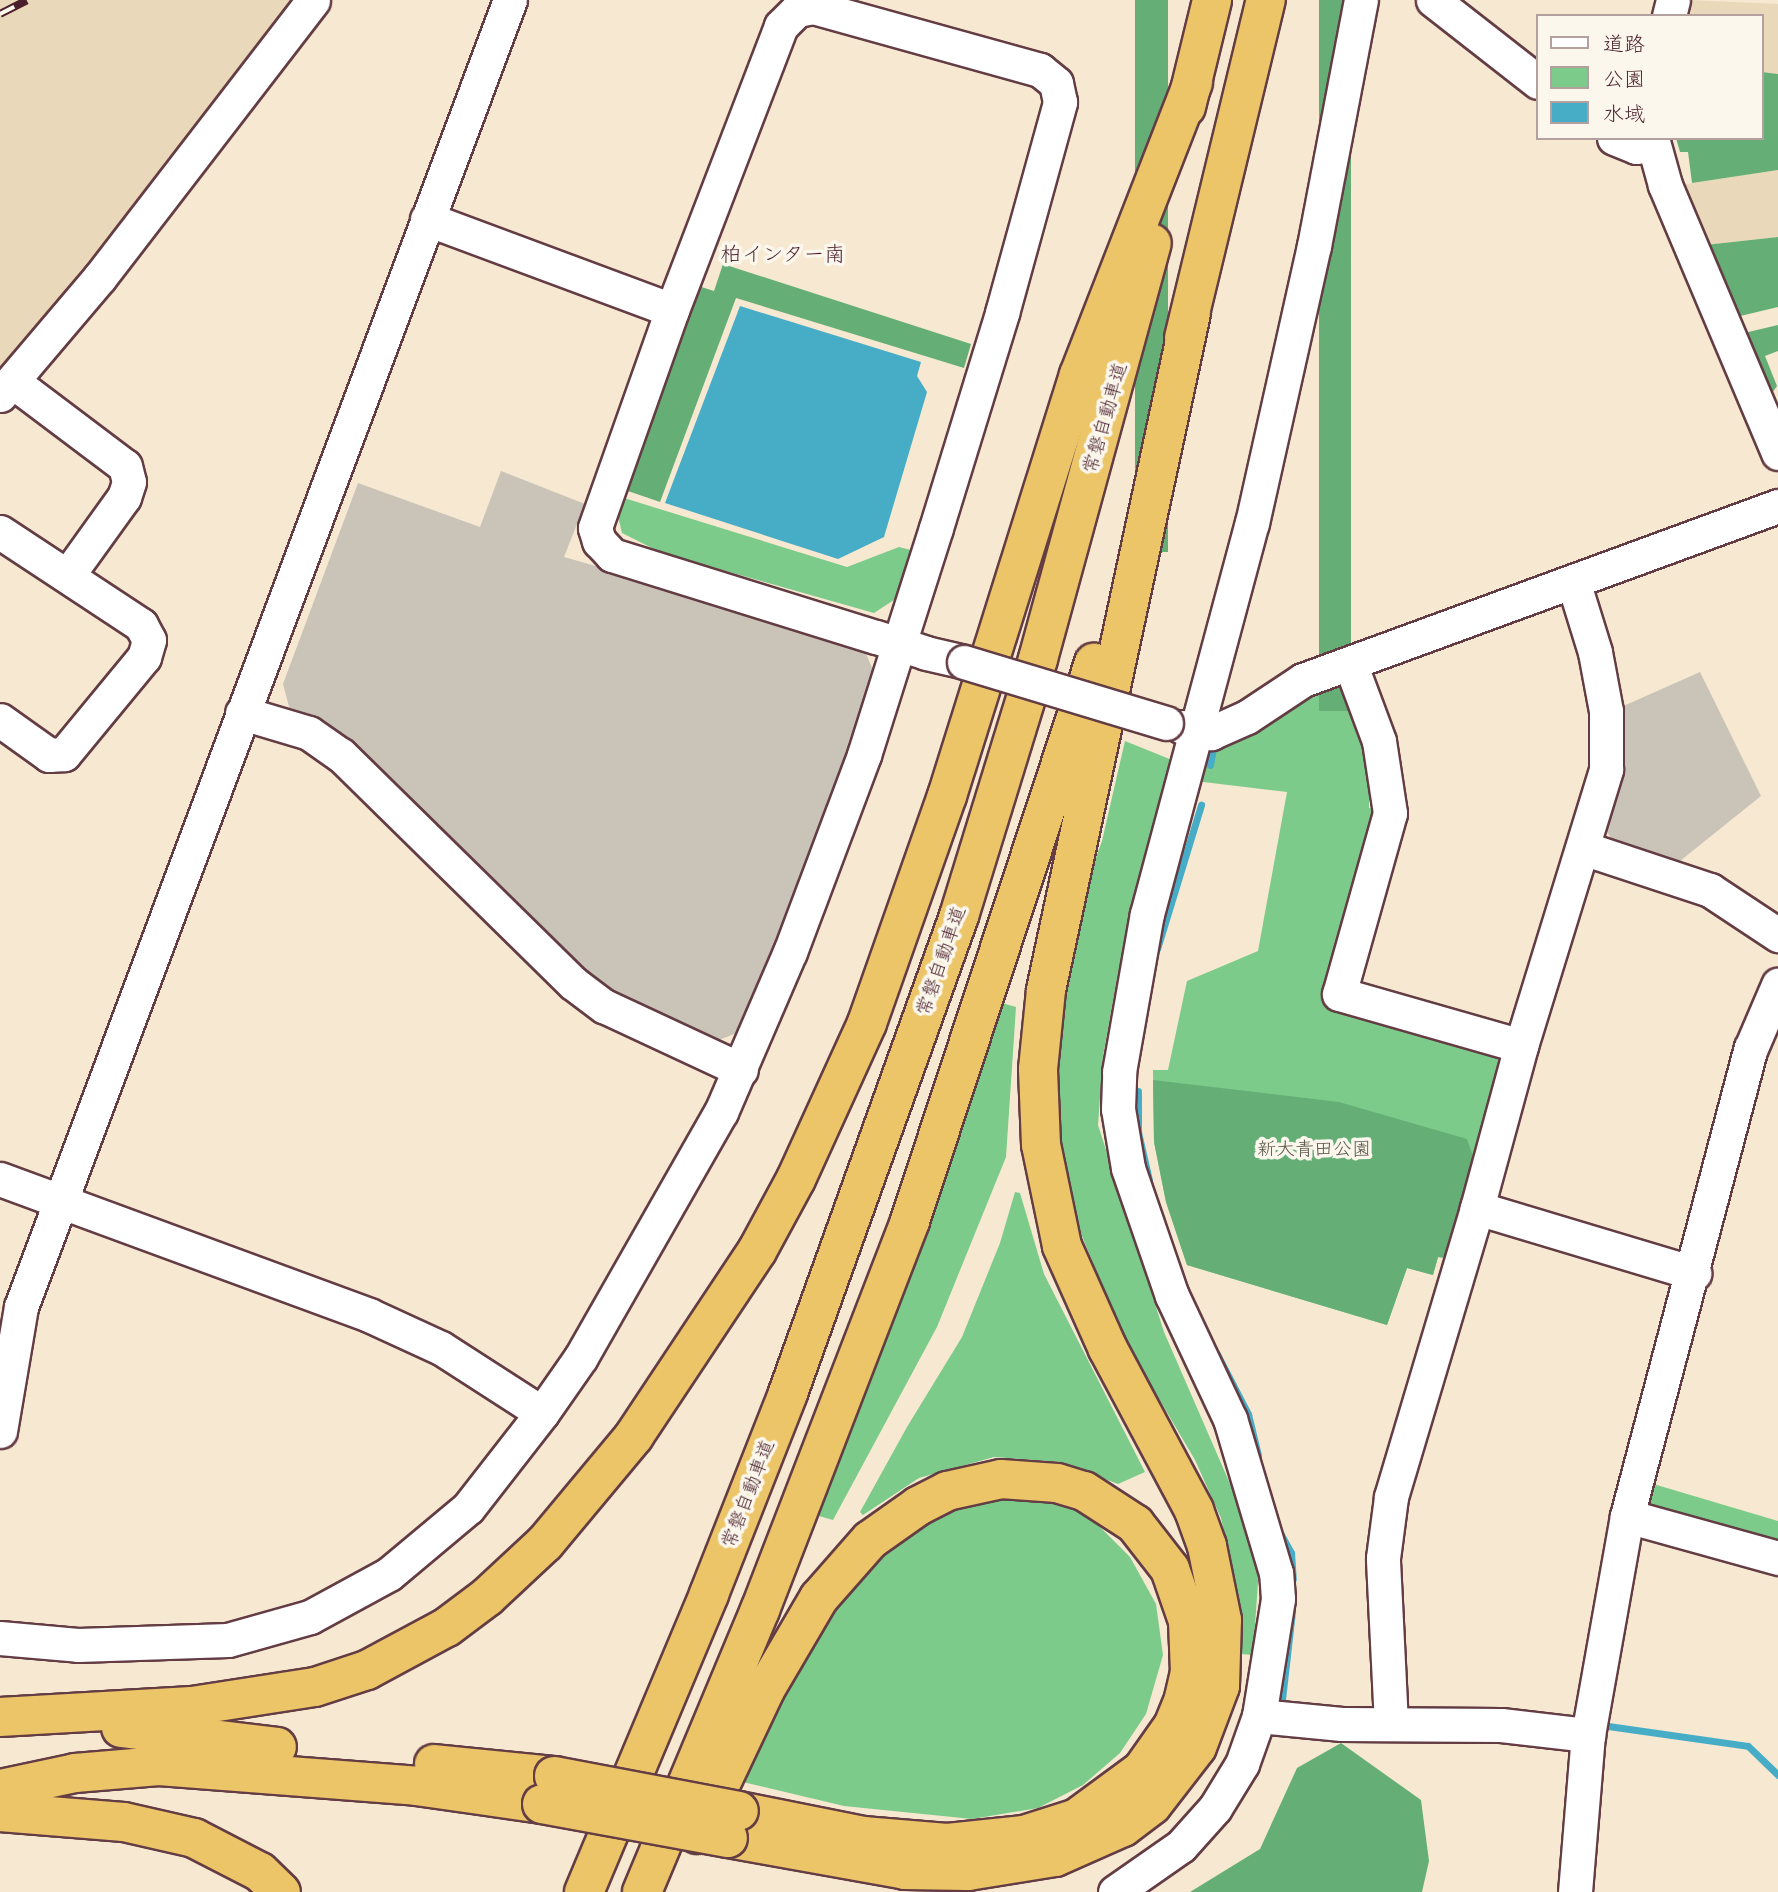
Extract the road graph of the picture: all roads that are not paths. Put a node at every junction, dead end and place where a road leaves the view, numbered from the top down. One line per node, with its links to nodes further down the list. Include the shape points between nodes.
1 (313, 0): 14 (street, via 100,277)
2 (510, 0): 11 (street)
3 (1212, 0): 8 (highway, 常磐自動車道)
4 (1266, 0): 13 (highway)
5 (1361, 0): 24 (street, via 1305,286)
6 (1433, 0): 7 (street)
7 (1536, 80)
8 (1193, 82): 41 (highway, via 1079,375 947,796 867,1023 790,1191 674,1381 545,1543 487,1597 410,1649 367,1670 271,1695); 49 (highway, 常磐自動車道, via 1118,378 959,916 788,1393)
9 (1619, 140): 10 (street, via 1636,147)
10 (1653, 141): 15 (street, via 1664,185)
11 (428, 219): 12 (street); 22 (street)
12 (672, 310): 20 (street, via 602,499 595,528 599,541 612,555); 20 (street, via 781,26 797,10 813,7 1040,70 1056,83 1058,124)
13 (1191, 313): 47 (highway, via 1049,977 1038,1069 1041,1145 1062,1246 1108,1349 1194,1510 1207,1546 1222,1620 1220,1686 1197,1747 1152,1805 1114,1832 1055,1857 968,1871 905,1870); 50 (highway, via 1090,677 910,1222 760,1610)
14 (6, 388): 18 (street, via 125,466 129,482 124,497)
15 (1778, 453)
16 (1778, 506): 19 (street)
17 (0, 532): 18 (street)
18 (68, 575): 23 (street, via 141,625 149,640 144,657 64,754 49,755)
19 (1573, 581): 21 (street); 25 (street, via 1595,652 1606,711 1606,769)
20 (899, 644): 24 (street, bridge); 29 (street, via 860,767)
21 (1350, 663): 24 (street, via 1303,680 1230,725); 28 (street, via 1379,741 1390,813 1339,994)
22 (242, 713): 29 (street, via 309,733 341,755 573,984 604,1006); 31 (street)
23 (0, 720)
24 (1199, 732): 39 (street, via 1147,914 1129,1009 1118,1109 1143,1217 1187,1330 1230,1419 1276,1573 1278,1599)
25 (1583, 848): 26 (street, via 1710,890); 28 (street)
26 (1778, 935)
27 (1778, 985): 33 (street, via 1751,1048)
28 (1521, 1046): 32 (street)
29 (741, 1070): 34 (street, via 668,1207)
30 (0, 1179): 31 (street)
31 (60, 1200): 34 (street, via 369,1315 441,1348); 35 (street, via 21,1307)
32 (1477, 1208): 33 (street); 42 (street, via 1391,1497 1383,1558)
33 (1694, 1273): 36 (street)
34 (542, 1413): 38 (street, via 495,1477 423,1548 389,1574 310,1617 228,1640 152,1646)
35 (0, 1431)
36 (1627, 1516): 37 (street); 43 (street)
37 (1778, 1558)
38 (0, 1637)
39 (1259, 1716): 42 (street); 52 (street, via 1242,1764 1215,1808 1159,1865)
40 (0, 1717): 41 (highway)
41 (43, 1718): 45 (highway)
42 (1391, 1724): 43 (street, via 1500,1725)
43 (1588, 1735): 53 (street)
44 (0, 1789): 45 (highway, via 75,1773 159,1766 416,1786)
45 (548, 1790): 47 (highway, bridge)
46 (0, 1812): 48 (highway, via 124,1822 194,1838 228,1852)
47 (733, 1825): 51 (highway, via 947,1843 1024,1835 1077,1818 1142,1770 1173,1726 1184,1699 1190,1672 1188,1621 1170,1569 1135,1524 1111,1507 1084,1491 1032,1478 1001,1479 947,1492 893,1521 843,1568 800,1629 765,1690)
48 (281, 1892)
49 (583, 1892)
50 (642, 1892)
51 (670, 1892)
52 (1115, 1892)
53 (1576, 1892)

